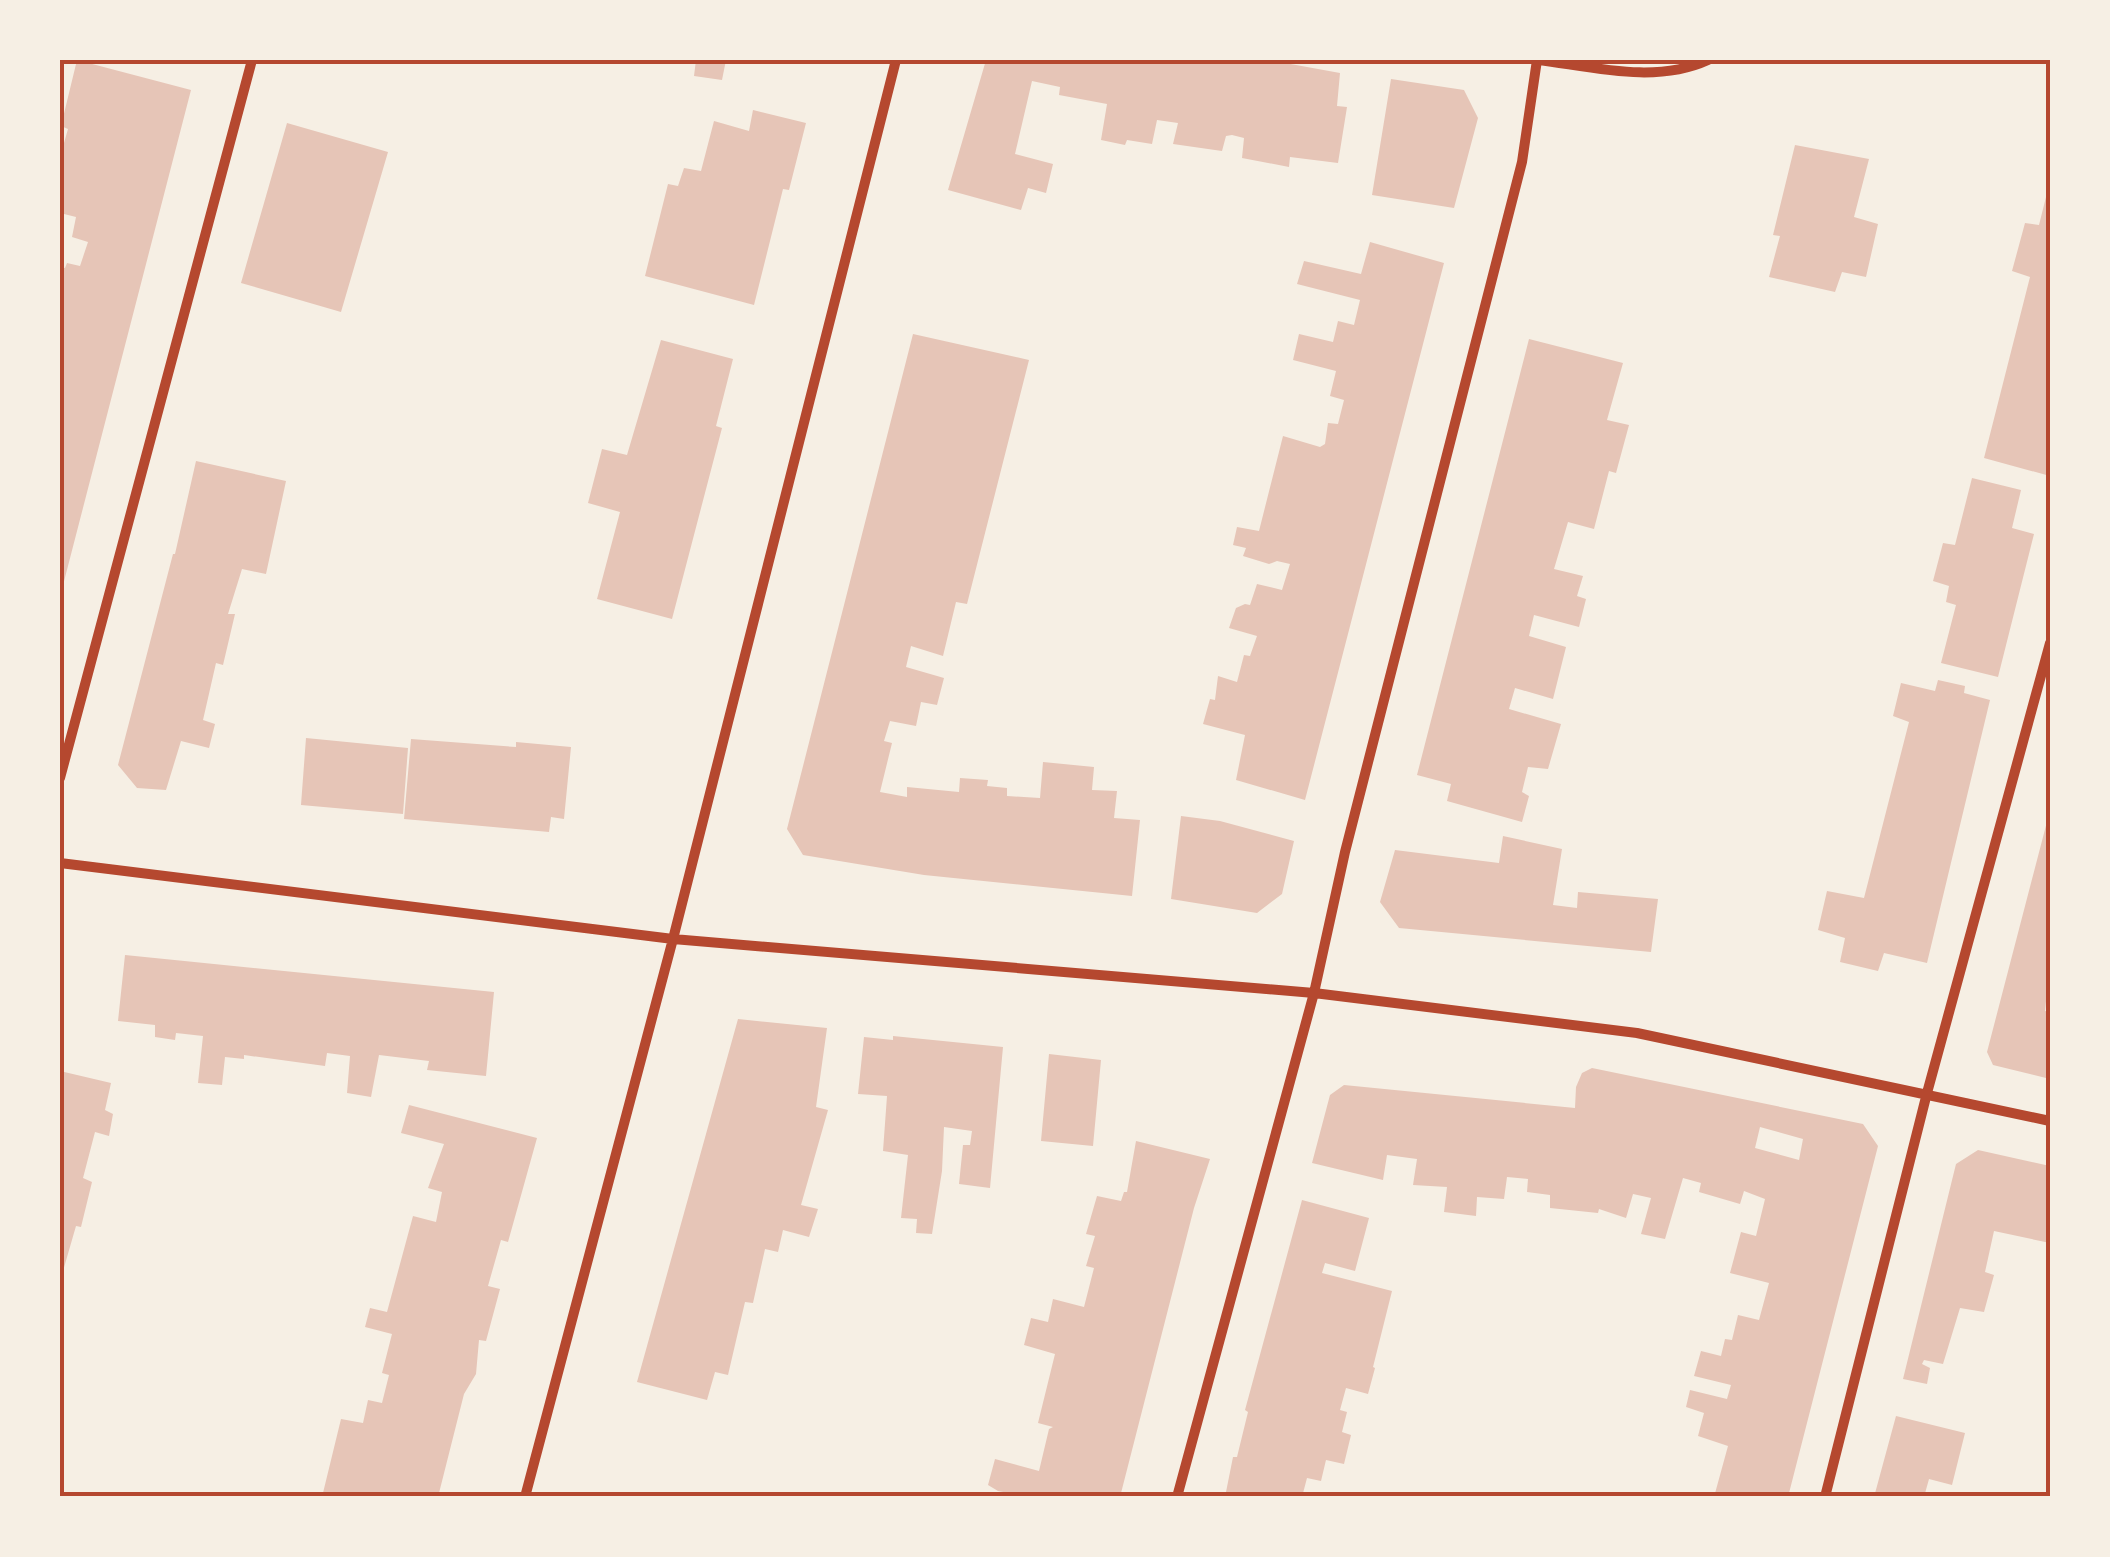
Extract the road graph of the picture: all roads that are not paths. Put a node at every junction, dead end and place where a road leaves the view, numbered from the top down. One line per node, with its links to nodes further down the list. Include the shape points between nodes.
1 (252, 60): 6 (street)
2 (896, 60): 8 (street)
3 (1538, 60): 4 (street, via 1651,74); 9 (street, via 1522,162)
4 (1708, 60)
5 (2050, 643): 10 (street)
6 (60, 778)
7 (60, 863): 8 (street)
8 (672, 938): 9 (street); 12 (street)
9 (1314, 992): 10 (street, via 1637,1034); 13 (street)
10 (1927, 1094): 11 (street); 14 (street)
11 (2050, 1122)
12 (525, 1497)
13 (1177, 1497)
14 (1825, 1497)

